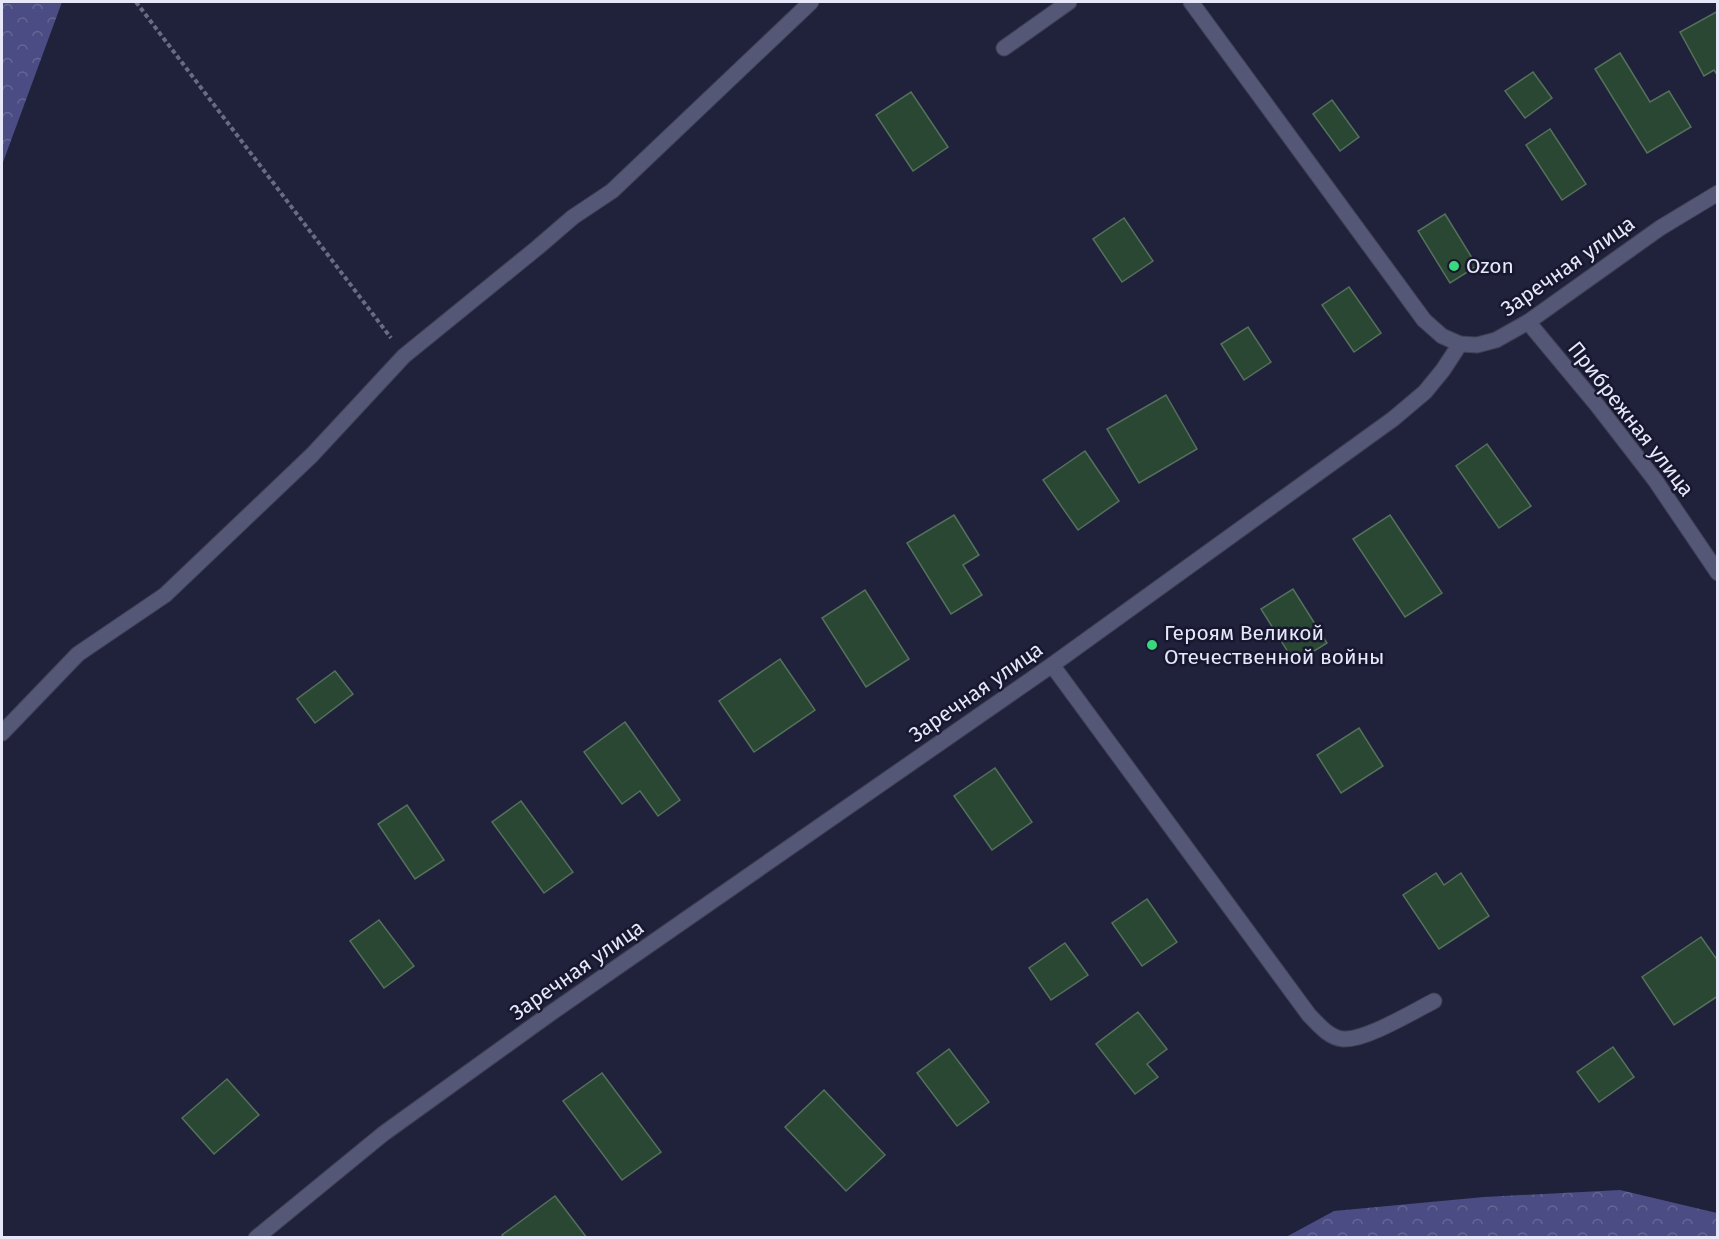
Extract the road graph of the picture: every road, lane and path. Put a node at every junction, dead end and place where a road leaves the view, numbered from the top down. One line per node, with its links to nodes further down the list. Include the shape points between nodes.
1 (136, 2): 9 (path)
2 (812, 2): 9 (street, via 612,191 573,217)
3 (1069, 2): 5 (street)
4 (1191, 2): 8 (street, via 1424,320 1442,336)
5 (1004, 48)
6 (1718, 194): 7 (street, Заречная улица, via 1660,228)
7 (1528, 322): 8 (street, Заречная улица, via 1496,340); 10 (street, Прибрежная улица, via 1655,480)
8 (1460, 344): 11 (street, Заречная улица, via 1425,392 1393,419)
9 (404, 356): 12 (street, via 312,455 165,595 78,654)
10 (1718, 573)
11 (1052, 665): 13 (street, via 1309,1015 1327,1032 1343,1039 1368,1034); 14 (street, Заречная улица, via 551,1013 393,1127)
12 (2, 733)
13 (1434, 1001)
14 (256, 1238)

